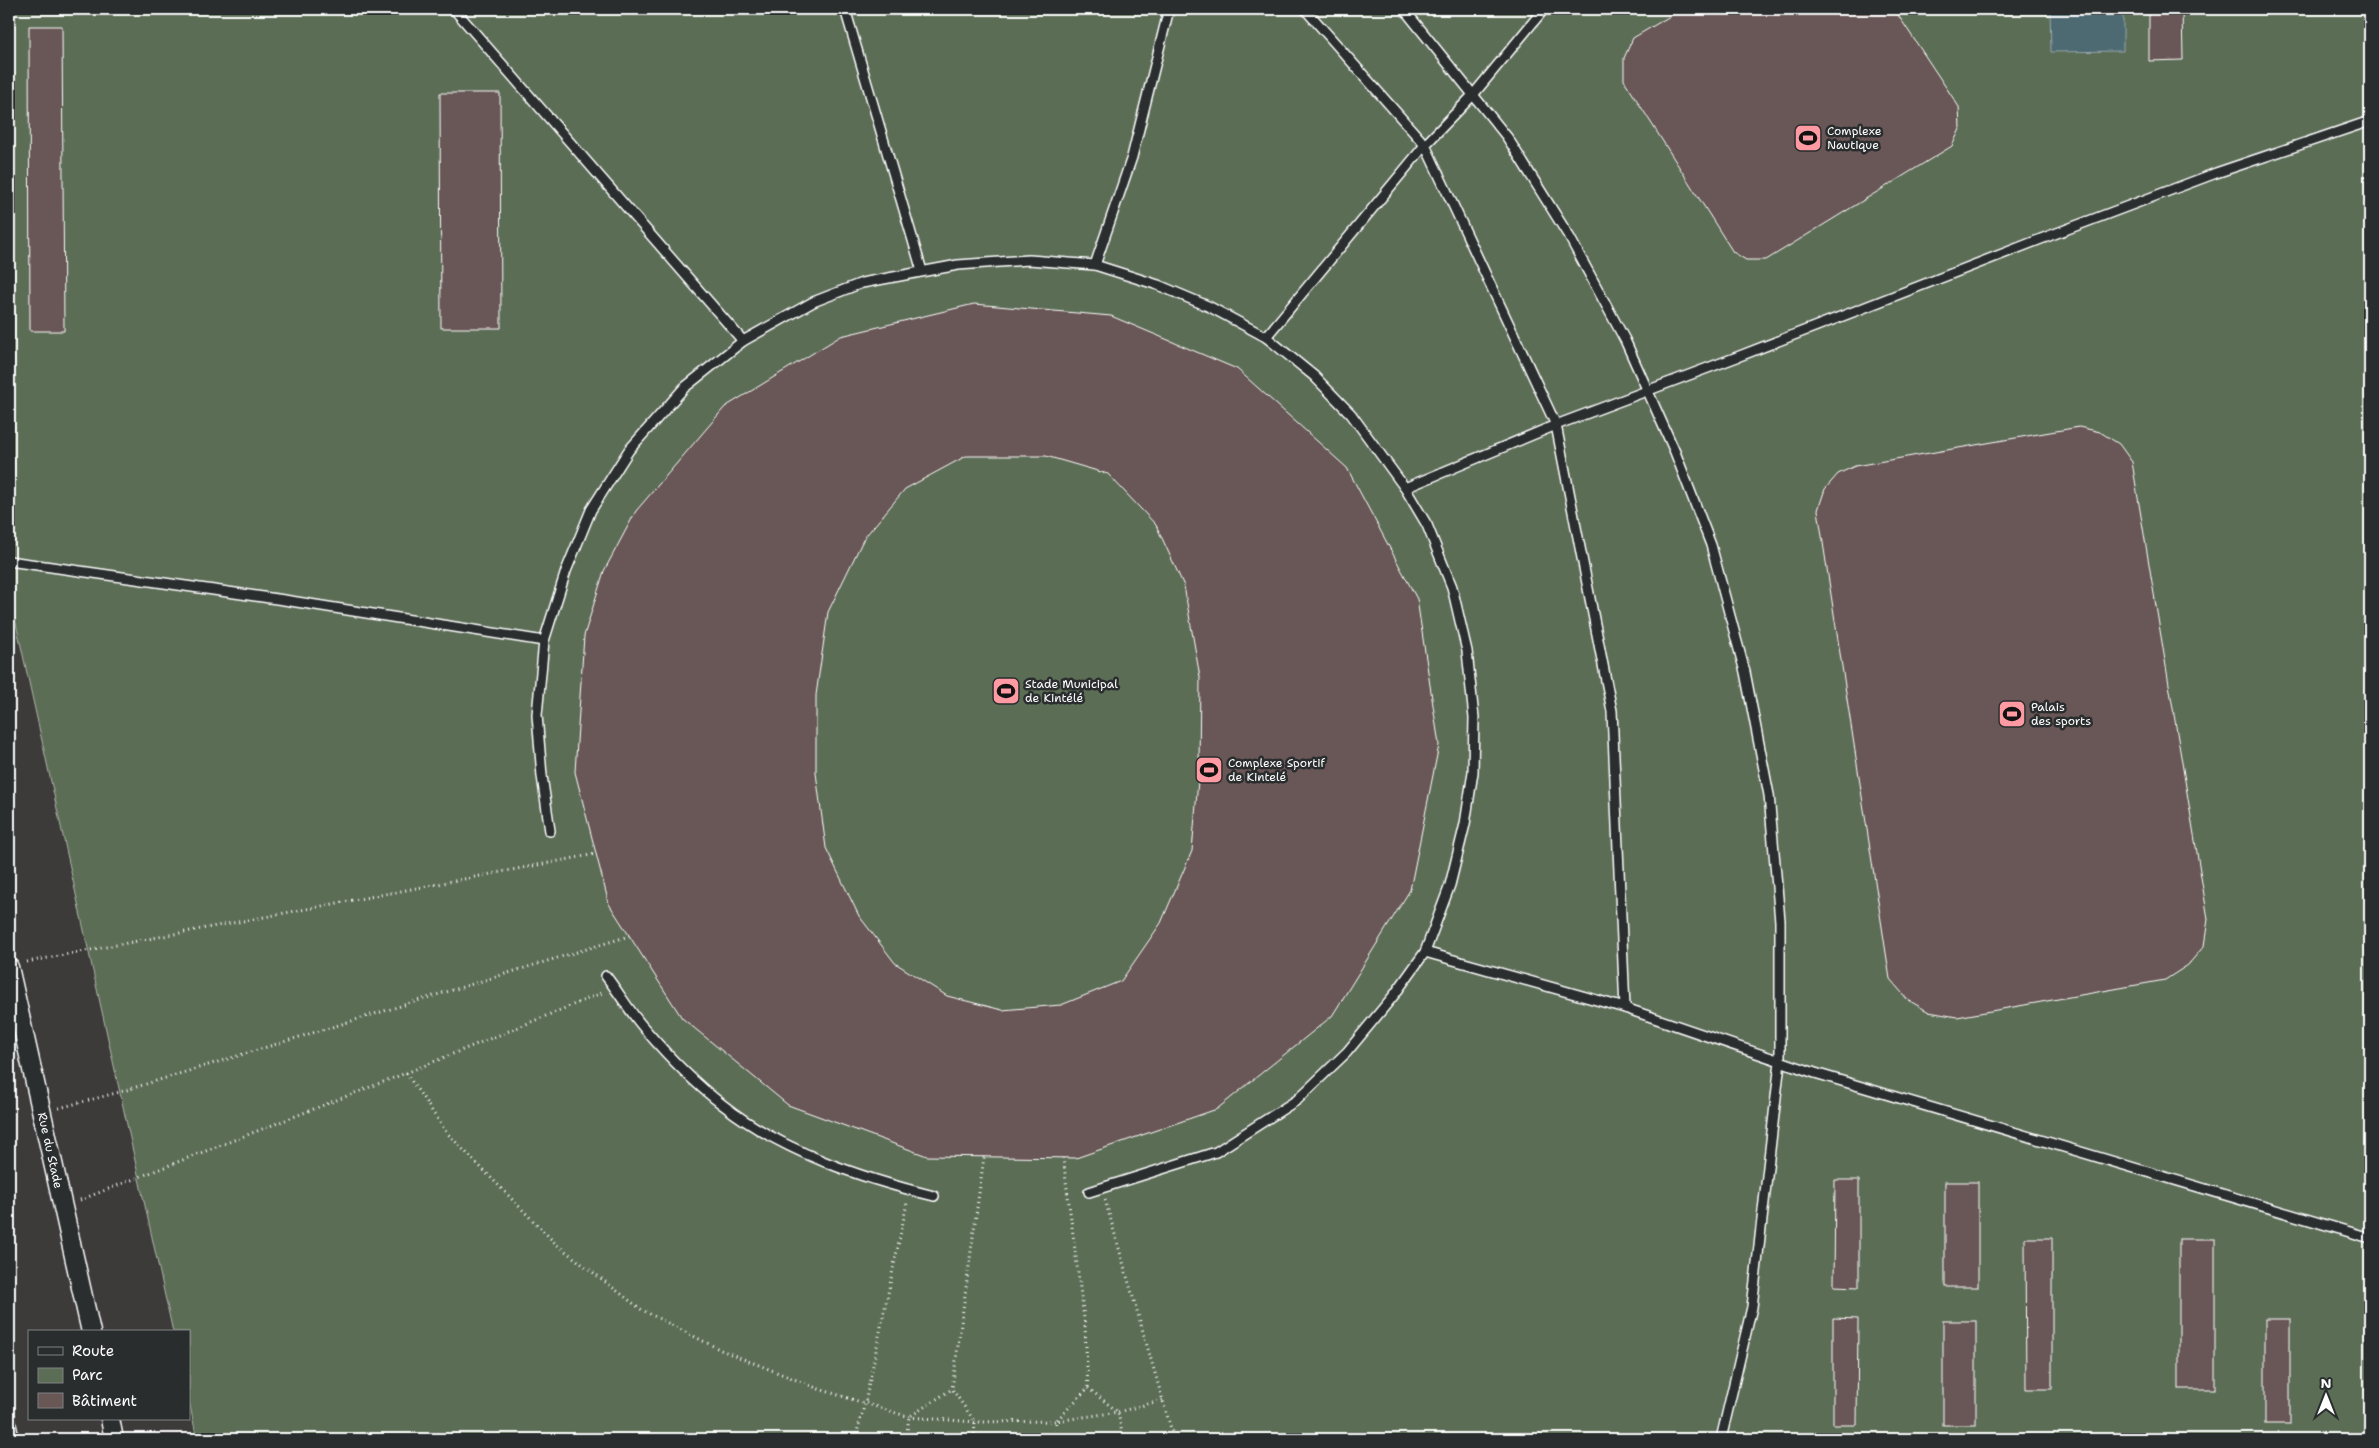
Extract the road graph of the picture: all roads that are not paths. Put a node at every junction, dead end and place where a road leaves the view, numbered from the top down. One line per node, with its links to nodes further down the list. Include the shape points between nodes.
1 (454, 9): 13 (lane)
2 (845, 9): 11 (lane)
3 (1169, 9): 10 (lane, via 1132,157)
4 (1305, 9): 9 (lane)
5 (1404, 9): 7 (lane)
6 (1544, 9): 7 (lane)
7 (1473, 95): 9 (lane); 14 (lane, via 1507,137 1570,238 1625,340)
8 (2370, 121): 14 (lane, via 2198,180)
9 (1425, 145): 12 (lane); 15 (lane)
10 (1096, 265): 11 (lane, via 991,261); 12 (lane, via 1158,285 1210,307)
11 (922, 271): 13 (lane, via 862,283 812,302)
12 (1266, 337): 16 (lane, via 1314,376 1351,414)
13 (743, 341): 18 (lane, via 684,388 655,419 608,480 591,510 566,571)
14 (1648, 391): 15 (lane); 24 (lane, via 1711,545 1745,672 1769,795 1780,921)
15 (1556, 425): 16 (lane); 23 (lane, via 1612,711)
16 (1405, 488): 20 (lane, via 1427,525 1452,587 1467,651 1474,718 1473,772 1465,824 1450,885)
17 (9, 561): 18 (lane, via 274,598)
18 (544, 641): 19 (lane, via 537,715)
19 (550, 831)
20 (1425, 952): 23 (lane); 25 (lane, via 1347,1052 1298,1100 1216,1152)
21 (13, 966): 28 (street, Rue du Stade)
22 (606, 976): 26 (lane, via 643,1027 683,1070 723,1105 767,1134 848,1172)
23 (1625, 1008): 24 (lane)
24 (1780, 1062): 27 (lane); 33 (lane, via 1752,1306)
25 (1089, 1192)
26 (934, 1196)
27 (2370, 1238)
28 (91, 1330)
29 (9, 1414): 31 (lane)
30 (110, 1420): 32 (street)
31 (14, 1439)
32 (114, 1439)
33 (1721, 1439)

